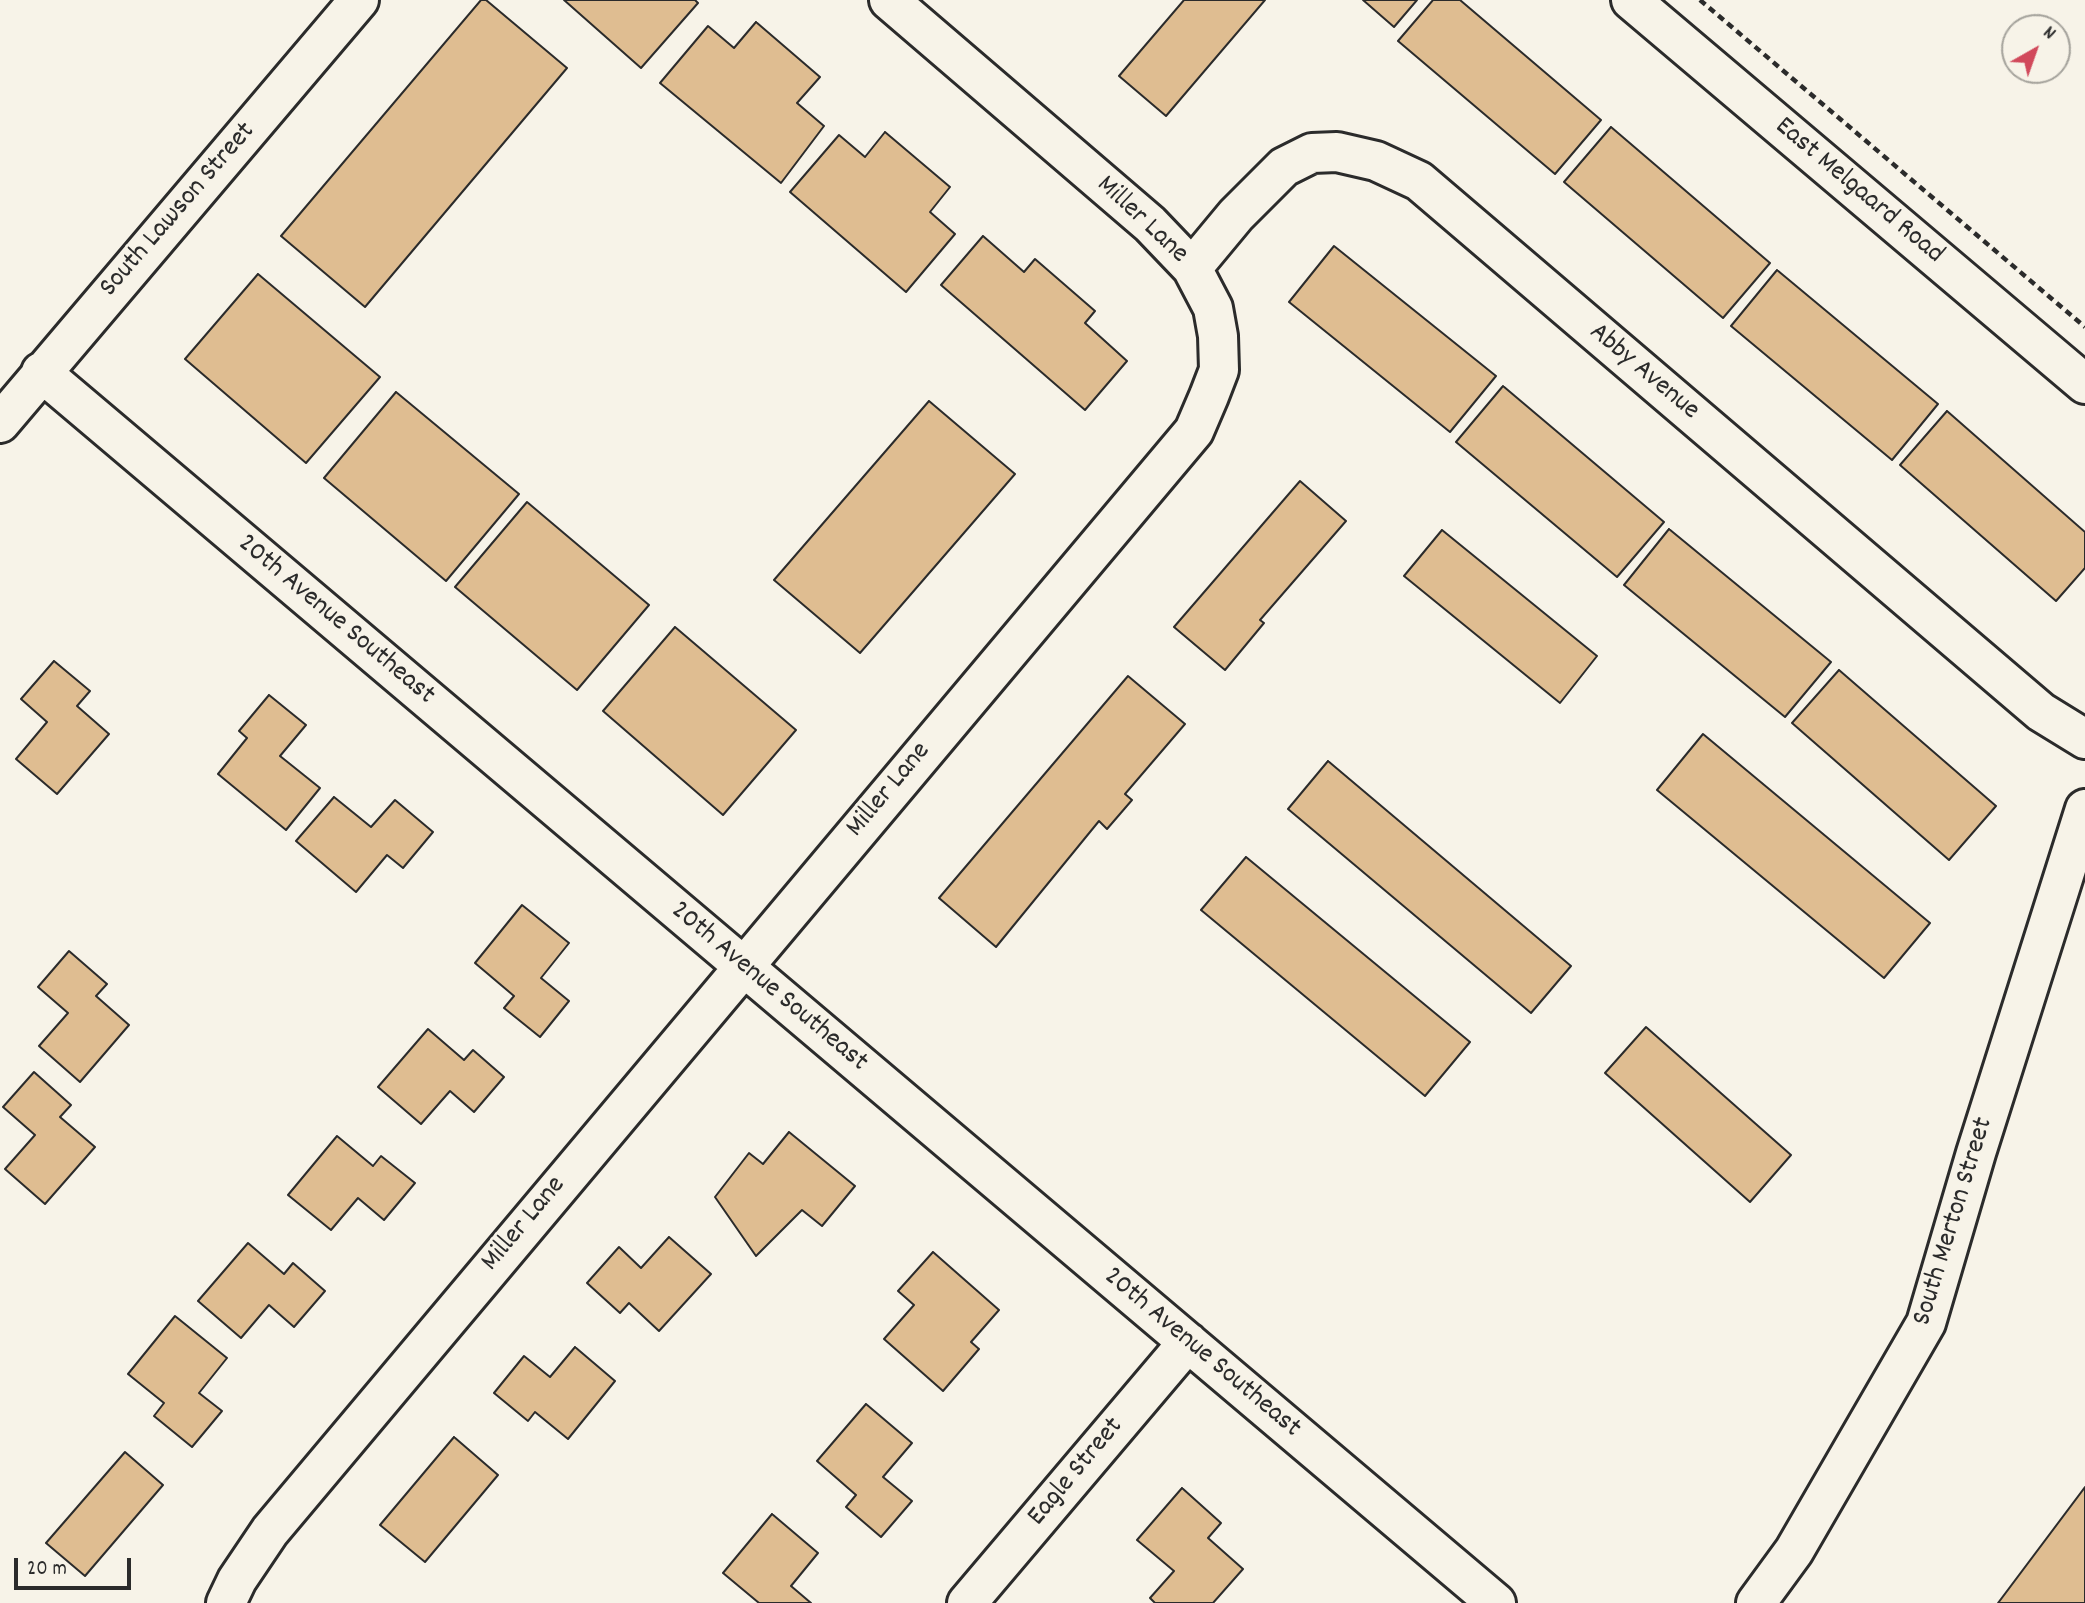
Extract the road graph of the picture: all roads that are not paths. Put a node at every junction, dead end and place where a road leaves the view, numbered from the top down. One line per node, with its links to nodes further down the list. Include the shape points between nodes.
1 (359, 0): 5 (street, South Lawson Street)
2 (889, 0): 4 (street, Miller Lane, via 1150,224)
3 (1631, 0): 6 (street, East Melgaard Road)
4 (1192, 268): 8 (street, Abby Avenue, via 1284,167 1312,153 1338,152 1376,161 1419,181 2041,712); 10 (street, Miller Lane, via 1213,308 1219,370 1194,431)
5 (41, 372): 7 (street, South Lawson Street); 10 (street, 20th Avenue Southeast)
6 (2085, 384)
7 (0, 423)
8 (2085, 739)
9 (2085, 809): 15 (street, South Merton Street, via 1926,1323 1794,1551)
10 (742, 966): 11 (street, 20th Avenue Southeast); 12 (street, Miller Lane, via 270,1531)
11 (1188, 1342): 13 (street, Eagle Street); 14 (street, 20th Avenue Southeast)
12 (226, 1603)
13 (967, 1603)
14 (1496, 1603)
15 (1756, 1603)

